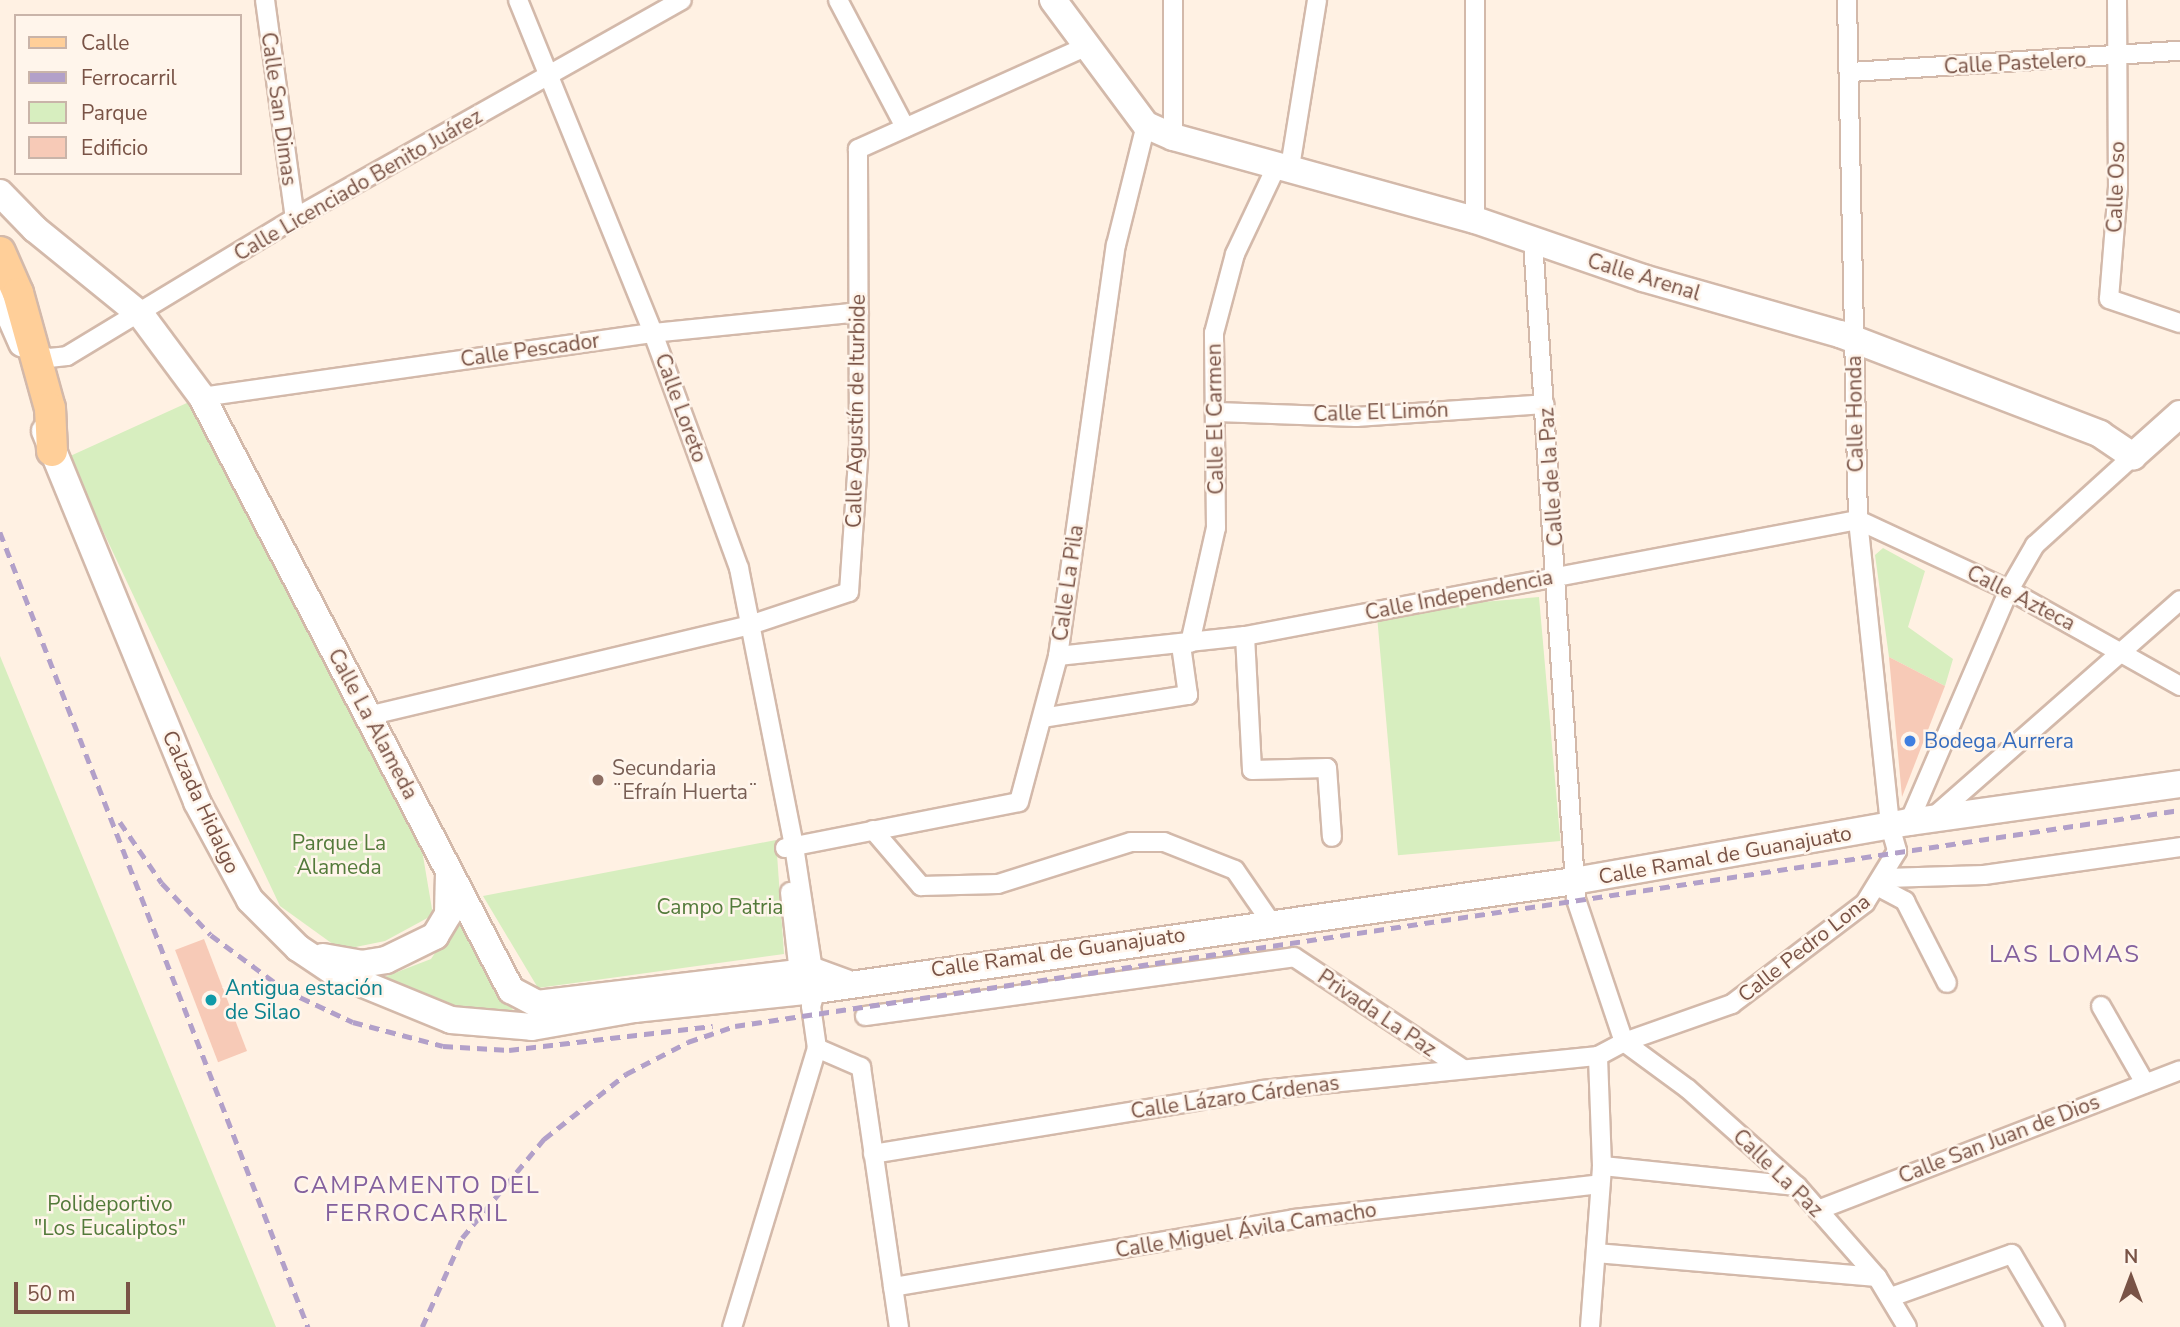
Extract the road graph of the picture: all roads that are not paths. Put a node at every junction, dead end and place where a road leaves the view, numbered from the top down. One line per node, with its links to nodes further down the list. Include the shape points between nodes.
1 (265, 0): 21 (street, Calle San Dimas)
2 (518, 0): 15 (street, Calle Loreto)
3 (682, 0): 15 (street, Calle Licenciado Benito Juárez)
4 (838, 0): 17 (street)
5 (1053, 0): 11 (street)
6 (1172, 0): 18 (street)
7 (1317, 0): 19 (street, Calle El Carmen)
8 (1475, 0): 22 (street)
9 (1847, 0): 14 (street, Calle Honda)
10 (2117, 0): 13 (street, Calle Oso)
11 (1085, 47): 16 (street); 17 (street, Calle Agustín de Iturbide)
12 (2180, 51): 13 (street, Calle Pastelero)
13 (2118, 57): 14 (street, Calle Pastelero); 28 (street, Calle Oso, via 2118,187 2109,299)
14 (1851, 72): 30 (street, Calle Honda)
15 (547, 75): 21 (street, Calle Licenciado Benito Juárez); 29 (street, Calle Loreto)
16 (1146, 125): 18 (street, Calle Arenal); 46 (street, Calle La Pila, via 1116,245)
17 (905, 127): 26 (street, Calle Agustín de Iturbide, via 858,149)
18 (1173, 137): 19 (street, Calle Arenal)
19 (1284, 165): 22 (street, Calle Arenal); 34 (street, Calle El Carmen, via 1235,254 1214,333)
20 (0, 193): 27 (street, Calle La Alameda, via 35,229)
21 (295, 219): 27 (street, Calle Licenciado Benito Juárez)
22 (1475, 220): 23 (street, Calle Arenal)
23 (1534, 241): 30 (street, Calle Arenal); 33 (street, Calle de la Paz)
24 (0, 252): 31 (main road)
25 (0, 293): 36 (street, Calzada Hidalgo, via 25,351)
26 (859, 312): 29 (street, Calle Pescador); 42 (street, Calle Agustín de Iturbide, via 859,447 849,592)
27 (141, 316): 31 (street, Calle Licenciado Benito Juárez, via 67,356 49,358); 32 (street, Calle La Alameda)
28 (2180, 323)
29 (653, 333): 32 (street, Calle Pescador); 42 (street, Calle Loreto, via 739,568)
30 (1854, 341): 37 (street, Calle Arenal, via 2100,434); 38 (street, Calle Honda)
31 (33, 351): 36 (main road, via 50,408)
32 (202, 397): 48 (street, Calle La Alameda)
33 (1545, 404): 34 (street, Calle El Limón, via 1356,416); 39 (street, Calle de la Paz)
34 (1217, 412): 44 (street, Calle El Carmen, via 1216,528)
35 (2180, 414): 37 (street)
36 (52, 451): 60 (street, Calzada Hidalgo, via 214,839 250,900)
37 (2133, 456): 40 (street, via 2035,544)
38 (1858, 520): 39 (street, Calle Independencia); 40 (street, Calle Azteca); 51 (street, Calle Honda)
39 (1559, 576): 43 (street, Calle Independencia); 57 (street, Calle de la Paz)
40 (2010, 590): 45 (street, Calle Azteca); 51 (street)
41 (2180, 600): 45 (street)
42 (753, 624): 48 (street, Calle Agustín de Iturbide); 54 (street, Calle Loreto)
43 (1245, 636): 44 (street, Calle Independencia); 53 (street, via 1252,770 1326,768)
44 (1185, 643): 46 (street, Calle Independencia); 49 (street, via 1188,695)
45 (2120, 649): 47 (street, Calle Azteca); 51 (street)
46 (1058, 656): 49 (street, Calle La Pila)
47 (2180, 686)
48 (368, 716): 56 (street, Calle La Alameda)
49 (1042, 718): 52 (street, Calle La Pila, via 1019,802)
50 (2180, 784): 51 (street, Calle Ramal de Guanajuato)
51 (1909, 823): 57 (street, Calle Ramal de Guanajuato); 58 (street, Calle Pedro Lona)
52 (873, 830): 54 (street, Calle La Pila); 59 (street, via 921,886 998,884 1131,842 1164,842 1235,870)
53 (1332, 837)
54 (789, 842): 62 (street, Calle Loreto)
55 (2180, 847): 58 (street, via 1983,875)
56 (448, 867): 60 (street, via 448,914 435,936 409,951 361,964); 64 (street, Calle La Alameda, via 511,990)
57 (1574, 881): 59 (street, Calle Ramal de Guanajuato); 66 (street, Calle de la Paz)
58 (1882, 883): 61 (street, via 1905,901); 66 (street, Calle Pedro Lona, via 1732,1004)
59 (1270, 921): 62 (street, Calle Ramal de Guanajuato)
60 (298, 947): 64 (street, Calzada Hidalgo, via 362,987 451,1020)
61 (1947, 983)
62 (808, 986): 64 (street, Calzada Hidalgo, via 634,1009); 67 (street, Calle Loreto)
63 (2101, 1006): 71 (street)
64 (535, 1015)
65 (865, 1016): 69 (street, Privada La Paz, via 1294,957)
66 (1624, 1042): 68 (street, Calle Pedro Lona); 75 (street, Calle La Paz, via 1688,1089)
67 (817, 1048): 72 (street, via 861,1067); 81 (street)
68 (1598, 1056): 69 (street, Calle Lázaro Cárdenas); 73 (street)
69 (1462, 1068): 72 (street, Calle Lázaro Cárdenas, via 1262,1090)
70 (2180, 1070): 71 (street, Calle San Juan de Dios)
71 (2145, 1083): 76 (street, Calle San Juan de Dios)
72 (873, 1154): 79 (street)
73 (1602, 1166): 74 (street); 75 (street)
74 (1600, 1184): 77 (street); 79 (street, Calle Miguel Ávila Camacho, via 1294,1219)
75 (1797, 1186): 76 (street, Calle La Paz)
76 (1818, 1210): 78 (street, Calle La Paz)
77 (1596, 1252): 78 (street); 83 (street)
78 (1877, 1277): 80 (street, Calle La Paz)
79 (893, 1287): 82 (street)
80 (1891, 1297): 84 (street, Calle La Paz); 85 (street, via 2012,1254)
81 (732, 1327)
82 (899, 1327)
83 (1590, 1327)
84 (1907, 1327)
85 (2055, 1327)

